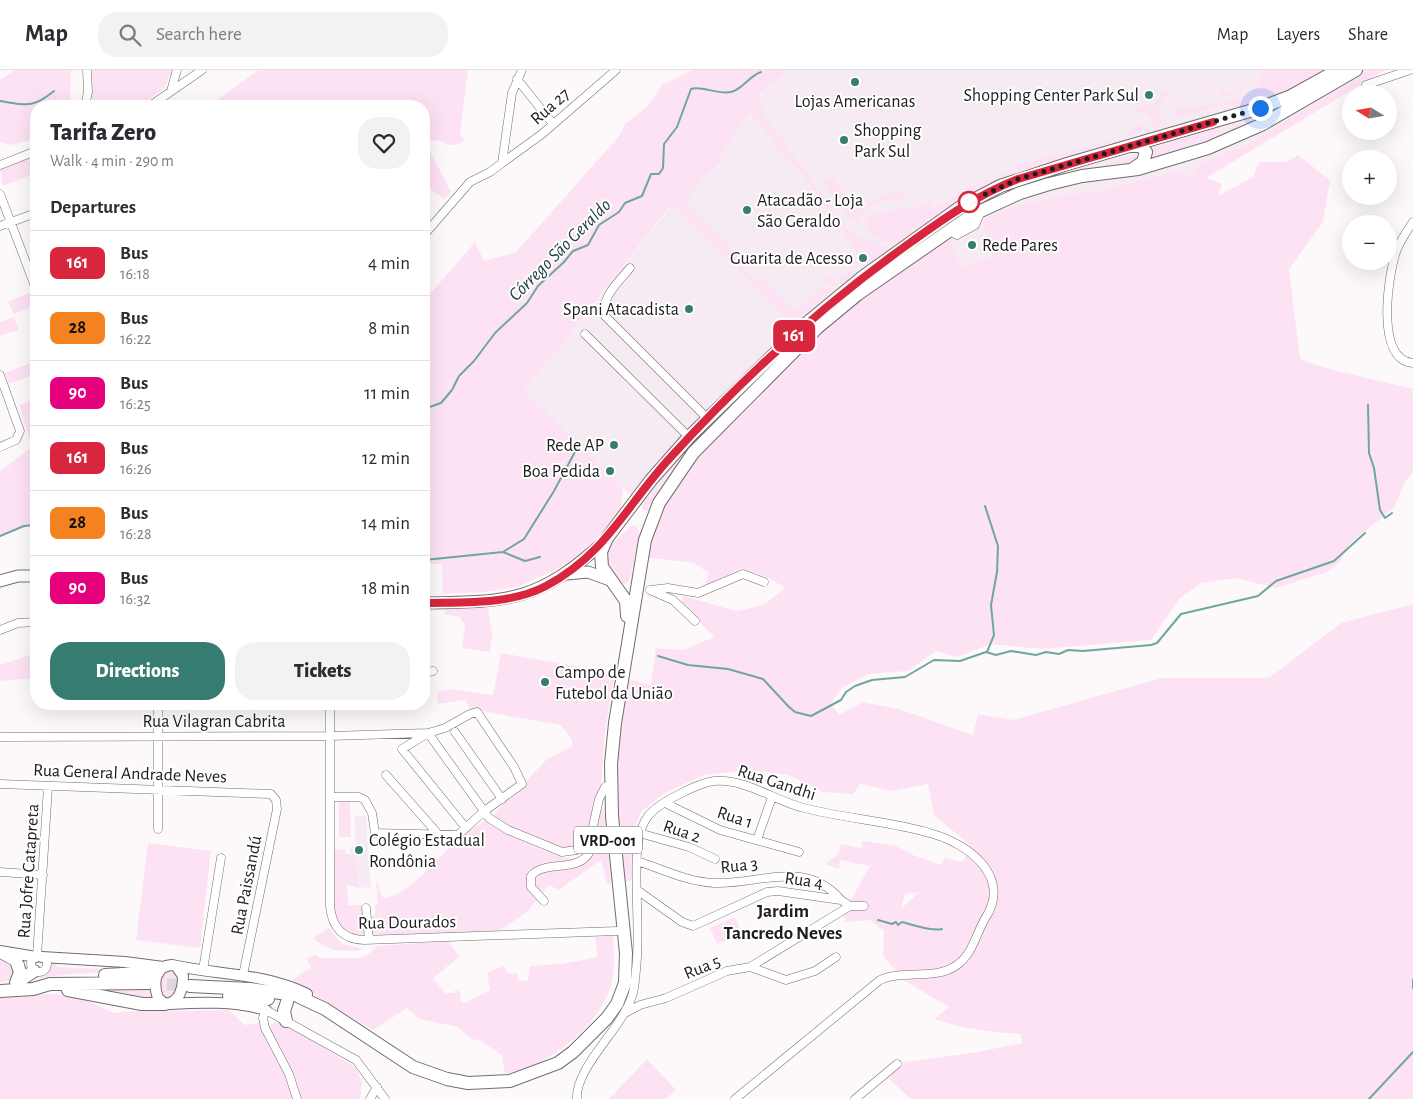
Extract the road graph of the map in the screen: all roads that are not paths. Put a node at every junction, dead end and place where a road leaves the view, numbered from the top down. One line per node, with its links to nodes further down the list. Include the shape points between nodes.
1 (87, 70): 12 (street)
2 (177, 70): 11 (street)
3 (202, 70): 11 (street)
4 (522, 70): 9 (street, Rua 27)
5 (616, 70): 15 (street, Rua 27)
6 (1338, 70): 14 (main road, VRD-001, via 1275,102)
7 (1356, 70): 17 (main road, via 1263,124)
8 (1410, 70): 10 (street)
9 (516, 79): 15 (street); 19 (street, Rua 27)
10 (1366, 85)
11 (171, 91): 13 (street)
12 (86, 100)
13 (158, 100)
14 (1213, 122): 16 (main road, VRD-001); 17 (main road, via 1224,123 1227,130)
15 (553, 124): 19 (street, Rua 27)
16 (1128, 146): 21 (main road, via 1141,146 1146,155 1141,164); 33 (main road, VRD-001, via 1018,179 962,206 847,289 802,327)
17 (1208, 148): 21 (main road)
18 (30, 153): 20 (street)
19 (502, 162): 27 (street, Rua 27, via 470,182)
20 (0, 165)
21 (1128, 171): 42 (main road, via 1058,181 981,210 858,294 817,328 719,425 674,479 649,527)
22 (0, 194): 25 (street)
23 (30, 215): 25 (street)
24 (1413, 222): 31 (street, via 1396,254 1387,321 1394,350 1403,360)
25 (11, 223): 26 (street); 29 (street)
26 (0, 226)
27 (430, 226)
28 (630, 268): 33 (street, via 607,299 605,316)
29 (30, 273)
30 (585, 334): 34 (street)
31 (1413, 363)
32 (1, 378): 35 (street, via 20,430 16,440)
33 (708, 419): 34 (main road, VRD-001)
34 (689, 437): 36 (main road, VRD-001, via 651,480)
35 (0, 448)
36 (608, 538): 37 (main road); 40 (main road, VRD-001, via 601,558 602,567)
37 (565, 574): 40 (main road, via 588,572); 44 (main road, via 538,590 515,597)
38 (30, 576): 39 (main road)
39 (0, 581)
40 (612, 582): 42 (main road); 60 (main road, VRD-001, via 626,601 627,613 608,723)
41 (764, 582): 43 (street, via 743,574 698,592 668,588)
42 (636, 587): 43 (street); 109 (main road, via 611,764 612,824 626,964)
43 (650, 590): 46 (street, via 673,600)
44 (430, 603)
45 (30, 622): 47 (street)
46 (694, 622)
47 (0, 630)
48 (433, 671): 49 (street)
49 (430, 672)
50 (158, 710): 56 (street)
51 (330, 710): 54 (street, Rua Dourados)
52 (455, 732): 66 (street)
53 (428, 733): 54 (street, Rua Vilagran Cabrita); 66 (street, via 448,727 476,712 522,784); 69 (street); 70 (street, via 402,749)
54 (330, 736): 56 (street, Rua Vilagran Cabrita); 65 (street, Rua Dourados)
55 (0, 737): 56 (street, Rua Vilagran Cabrita)
56 (158, 737): 61 (street)
57 (386, 775): 73 (street)
58 (0, 784): 59 (street, Rua General Andrade Neves)
59 (48, 787): 61 (street, Rua General Andrade Neves); 81 (street, Rua Jofre Catapreta)
60 (605, 788): 74 (street, via 599,798); 88 (main road, VRD-001)
61 (158, 791): 63 (street, Rua General Andrade Neves); 71 (street)
62 (276, 791): 63 (street, Rua General Andrade Neves)
63 (259, 792): 67 (street, Rua General Andrade Neves, via 271,794)
64 (772, 797): 68 (street, Rua Gandhi, via 736,784 714,781); 75 (street); 119 (street, Rua Gandhi, via 802,808 934,834 967,851 982,864 995,890 993,905 963,961 936,973 891,976 880,980)
65 (330, 798): 73 (street, via 359,797 365,800 372,813 375,833); 89 (street, Rua Dourados, via 332,919 346,937)
66 (502, 799): 69 (street)
67 (276, 800): 98 (street, Rua Paissandú, via 277,809)
68 (665, 803): 72 (street, Rua Gandhi, via 650,814); 75 (street, Rua 1, via 720,830)
69 (483, 812): 70 (street); 74 (street, via 500,826 562,852 577,850)
70 (466, 828): 73 (street, via 458,835)
71 (158, 830)
72 (639, 833): 78 (street, Rua 2, via 689,847); 79 (street, Rua Gandhi)
73 (438, 834)
74 (590, 840): 84 (street, via 590,851 583,860 539,870 531,876 531,887)
75 (757, 840): 76 (street, Rua 1)
76 (799, 852)
77 (221, 858): 97 (street)
78 (715, 859)
79 (637, 861): 82 (street, Rua Gandhi); 83 (street, Rua 3, via 715,883 777,877 814,880 826,885)
80 (0, 872): 81 (street)
81 (43, 875): 91 (street, Rua Jofre Catapreta)
82 (636, 890): 83 (street, Rua 4, via 693,926 767,892); 109 (street, Rua Gandhi, via 637,961 633,994)
83 (841, 900): 85 (street, Rua 4)
84 (544, 901)
85 (850, 906): 86 (street); 95 (street, Rua 5)
86 (864, 906)
87 (366, 908): 89 (street)
88 (617, 931): 89 (street, Rua Dourados); 113 (main road, VRD-001, via 618,977 609,1004 589,1030)
89 (370, 940)
90 (0, 952): 91 (street); 93 (street)
91 (38, 957): 96 (street, via 134,962); 99 (street, via 31,962); 99 (street, via 46,961 46,968)
92 (836, 957): 95 (street, via 815,971 786,980)
93 (17, 963): 99 (street); 100 (main road, via 20,972)
94 (176, 966): 96 (street); 97 (street); 104 (street, via 184,976)
95 (750, 967): 109 (street, Rua 5, via 726,971 666,998)
96 (160, 969): 99 (main road); 107 (street, via 155,981 156,994 161,1002)
97 (203, 970): 98 (street)
98 (243, 975): 108 (street, via 293,988)
99 (33, 978): 100 (main road); 101 (main road, via 50,984); 103 (main road); 107 (main road, via 142,1004)
100 (16, 983): 102 (main road)
101 (149, 983)
102 (0, 985)
103 (0, 991)
104 (184, 991): 105 (street); 106 (main road); 107 (street); 108 (main road, via 250,989 295,995)
105 (195, 1002): 107 (street); 110 (street)
106 (287, 1002): 108 (main road); 111 (main road, via 284,1011)
107 (167, 1004)
108 (325, 1009): 113 (main road, via 413,1067 447,1079 499,1083)
109 (621, 1009): 113 (main road, via 564,1059); 118 (street, Rua Gandhi, via 583,1075)
110 (266, 1010): 111 (street); 115 (street, via 264,1028 289,1074)
111 (286, 1021): 114 (street, via 356,1060)
112 (897, 1064): 120 (street)
113 (541, 1070)
114 (377, 1087): 116 (street); 117 (street)
115 (297, 1099)
116 (370, 1099)
117 (385, 1099)
118 (577, 1099)
119 (734, 1099)
120 (855, 1099)

